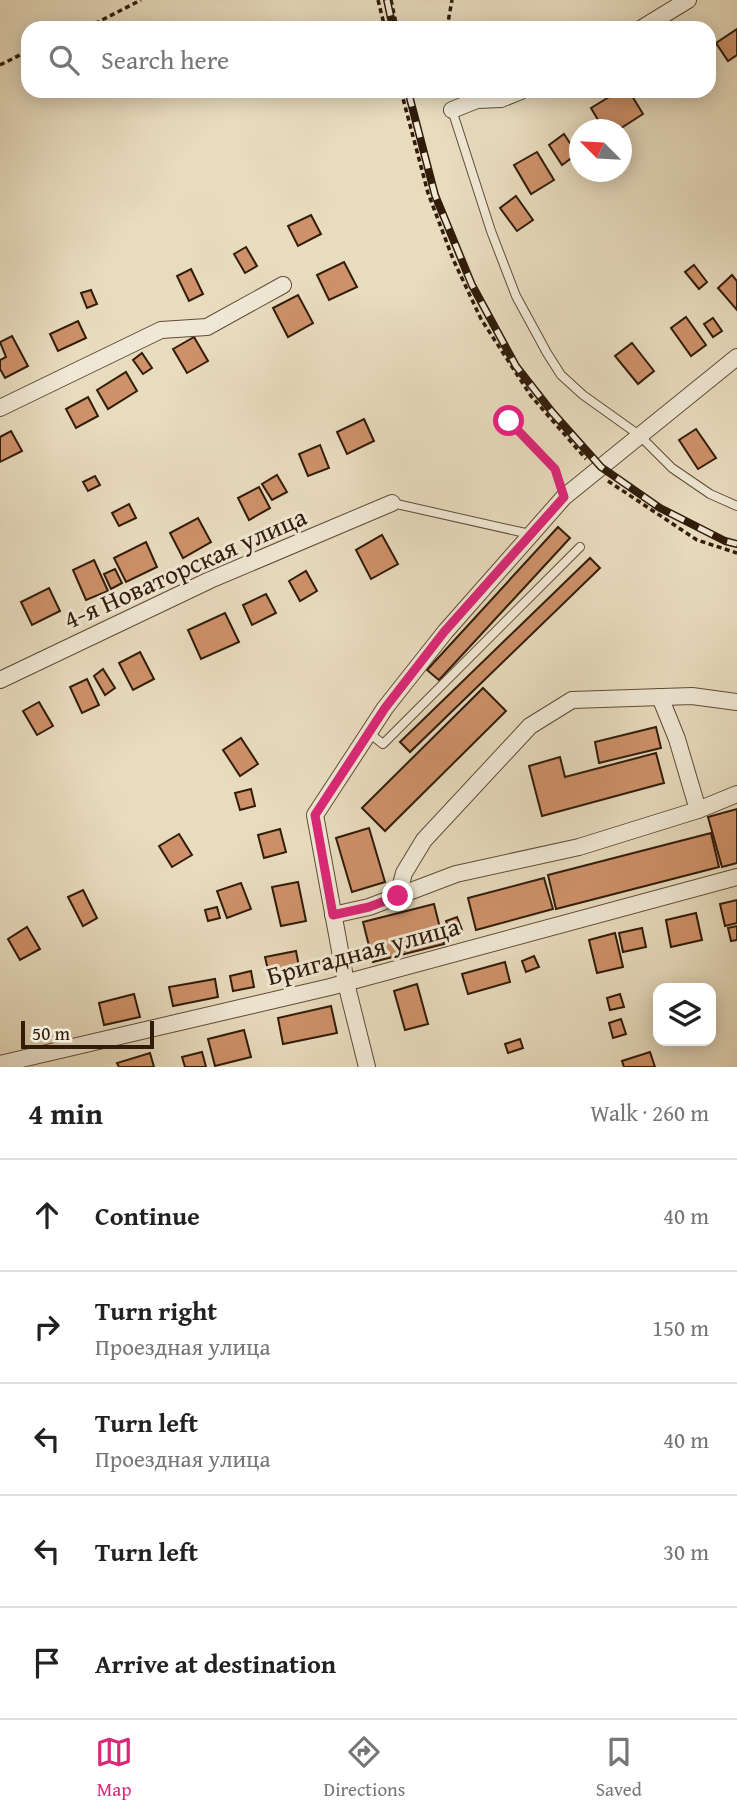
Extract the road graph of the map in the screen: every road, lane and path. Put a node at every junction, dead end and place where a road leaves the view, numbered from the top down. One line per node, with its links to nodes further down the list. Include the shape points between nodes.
1 (141, 0): 6 (path)
2 (378, 0): 7 (path)
3 (391, 0): 8 (path)
4 (452, 0): 9 (path)
5 (688, 0): 10 (street)
6 (100, 21)
7 (383, 21)
8 (396, 21)
9 (448, 21)
10 (654, 21)
11 (21, 54): 12 (path)
12 (0, 65)
13 (504, 98): 14 (street, via 477,100)
14 (452, 110): 19 (lane, via 516,296 547,353 561,375 583,395)
15 (283, 285): 17 (street, via 207,327 161,330)
16 (737, 356): 19 (street)
17 (0, 408)
18 (509, 421): 20 (path, via 555,469)
19 (639, 435): 20 (street); 22 (lane, via 672,468)
20 (564, 497): 23 (street)
21 (392, 503): 23 (lane); 25 (street, 4-я Новаторская улица, via 210,580)
22 (737, 506)
23 (530, 534): 28 (street, via 444,632)
24 (580, 547): 28 (lane, via 383,744)
25 (0, 680)
26 (660, 697): 27 (street); 30 (street); 32 (street, via 572,699 530,726 424,840 404,873)
27 (737, 702)
28 (369, 733): 33 (street, via 315,815)
29 (737, 794): 30 (street)
30 (698, 810): 32 (street, via 579,847 456,874)
31 (737, 877): 34 (street, Бригадная улица)
32 (398, 896): 33 (street)
33 (333, 915): 34 (street)
34 (346, 983): 35 (street, Бригадная улица); 36 (street)
35 (0, 1064)
36 (367, 1067)

